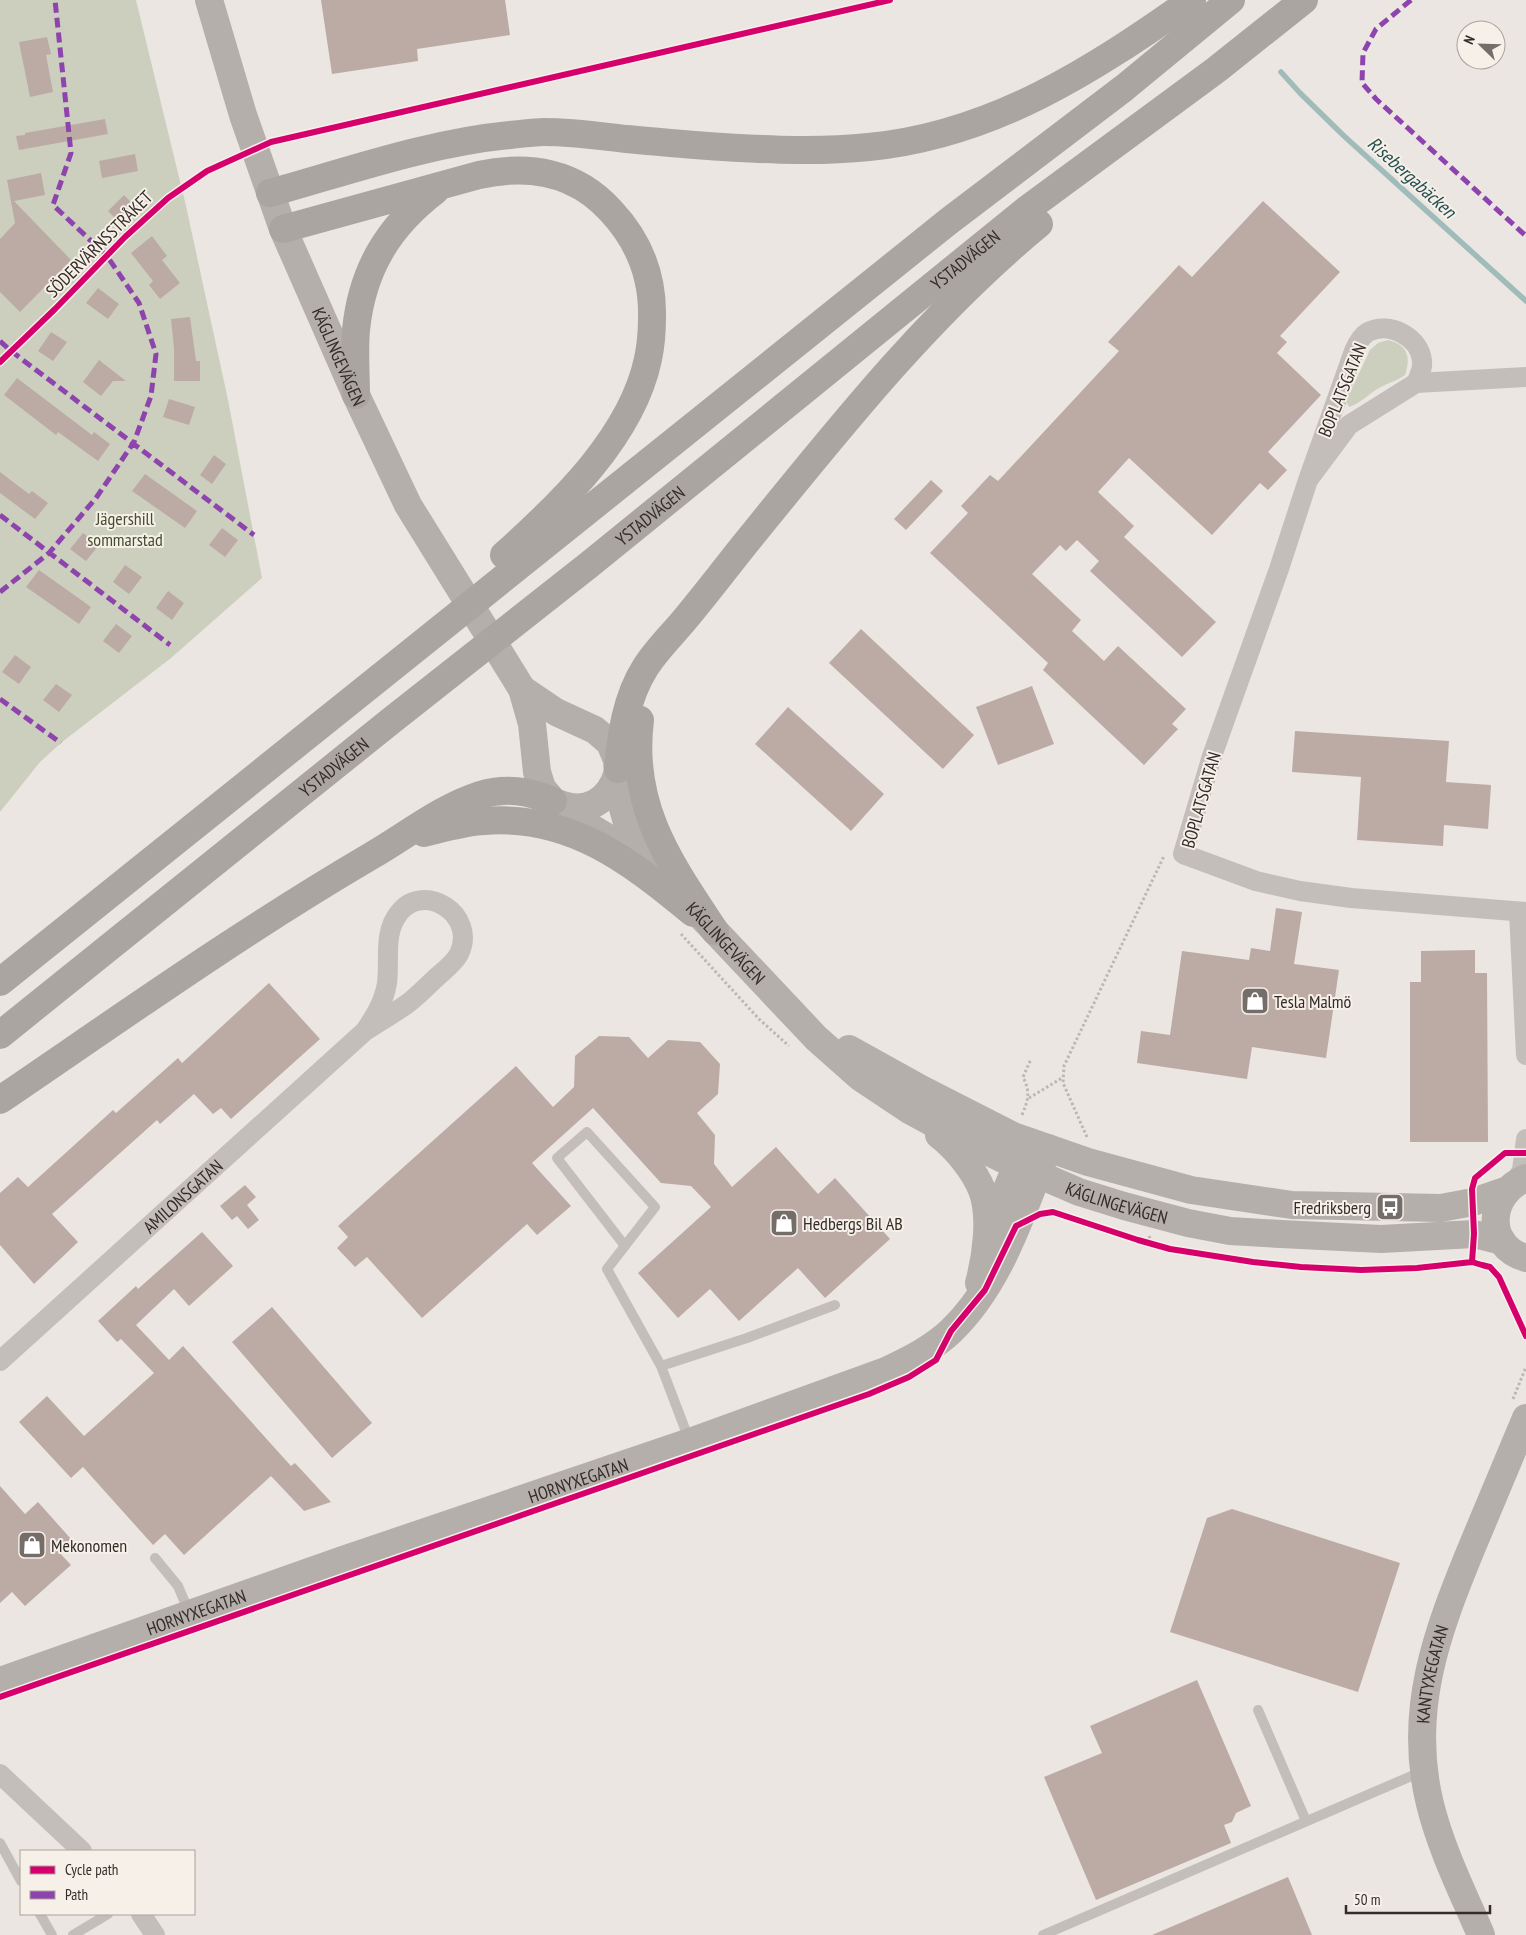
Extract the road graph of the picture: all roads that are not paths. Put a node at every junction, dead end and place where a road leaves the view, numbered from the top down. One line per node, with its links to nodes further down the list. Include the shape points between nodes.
1 (209, 0): 7 (main road, KÄGLINGEVÄGEN)
2 (1192, 0): 7 (highway, via 1125,47 1061,86 962,129 912,140 869,147 793,150 544,132 439,146)
3 (1231, 0): 15 (highway, via 1124,88 949,221)
4 (1304, 0): 5 (highway, YSTADVÄGEN)
5 (1216, 70): 13 (highway, via 1175,114 1018,241 944,311 819,453); 25 (highway, YSTADVÄGEN, via 1026,210 598,558)
6 (442, 185): 8 (highway); 11 (highway, via 397,226 380,250 368,276 356,332); 15 (highway, via 500,170 520,169 546,172 591,192 622,222 645,265 652,290 648,360 618,430 588,471 544,519 375,665)
7 (270, 193): 8 (main road, KÄGLINGEVÄGEN)
8 (283, 229): 11 (main road, KÄGLINGEVÄGEN)
9 (1526, 377): 10 (street)
10 (1416, 383): 12 (street, BOPLATSGATAN, via 1349,425); 12 (street, BOPLATSGATAN, via 1422,362 1414,342 1386,329 1376,329 1360,339)
11 (356, 395): 14 (main road, KÄGLINGEVÄGEN, via 408,505)
12 (1308, 480): 20 (street, BOPLATSGATAN, via 1212,756 1183,854 1256,881 1300,891)
13 (695, 608): 16 (highway, via 645,667 637,683 627,712); 21 (highway, via 650,683 641,714 639,767 645,805 652,824 678,875)
14 (520, 687): 16 (main road, KÄGLINGEVÄGEN, via 556,712 603,736 614,751); 17 (main road, KÄGLINGEVÄGEN, via 532,724 538,781)
15 (342, 707): 22 (highway)
16 (618, 771): 17 (main road, via 610,790 589,806 573,808); 19 (main road, KÄGLINGEVÄGEN, via 626,819)
17 (555, 802): 18 (highway, via 515,790 492,792 458,804); 19 (main road, KÄGLINGEVÄGEN)
18 (401, 839): 21 (highway, via 481,821 526,821 562,829 604,847); 27 (highway, via 221,951)
19 (666, 879): 21 (main road, KÄGLINGEVÄGEN)
20 (1522, 912): 26 (street, BOPLATSGATAN)
21 (715, 931): 23 (main road, KÄGLINGEVÄGEN)
22 (0, 982)
23 (785, 1007): 28 (main road, KÄGLINGEVÄGEN, via 860,1077); 30 (main road, KÄGLINGEVÄGEN, via 868,1061 1013,1136)
24 (365, 1031): 24 (street, AMILONSGATAN, via 407,1004 453,962 462,947 463,932 452,910 424,901 407,905 399,912 391,930 383,999); 39 (street, AMILONSGATAN)
25 (0, 1035)
26 (1526, 1055)
27 (0, 1100)
28 (911, 1111): 31 (main road, KÄGLINGEVÄGEN); 33 (main road, via 948,1142 972,1173 982,1191)
29 (1526, 1139): 32 (street, via 1522,1170)
30 (1038, 1144): 31 (main road, HORNYXEGATAN); 32 (main road, KÄGLINGEVÄGEN, via 1088,1162 1191,1190 1292,1205 1441,1208 1473,1202)
31 (1027, 1170): 33 (main road, HORNYXEGATAN); 35 (main road, KÄGLINGEVÄGEN, via 1079,1192 1124,1206 1230,1231 1381,1239 1474,1234); 38 (main road, HORNYXEGATAN, via 999,1262)
32 (1515, 1184): 35 (main road, via 1499,1201 1496,1212 1496,1226)
33 (986, 1238): 38 (main road, via 984,1263)
34 (626, 1246): 34 (lane, via 655,1207 587,1132 556,1158); 40 (lane, via 607,1269)
35 (1512, 1250): 36 (main road)
36 (1526, 1275)
37 (835, 1305): 40 (lane)
38 (968, 1312): 42 (main road, HORNYXEGATAN, via 935,1344 886,1371)
39 (0, 1360)
40 (661, 1366): 42 (lane)
41 (1526, 1418): 47 (main road, KANTYXEGATAN, via 1436,1641 1421,1731)
42 (690, 1442): 44 (main road, HORNYXEGATAN)
43 (155, 1558): 44 (lane, via 178,1586)
44 (190, 1613): 45 (main road, HORNYXEGATAN)
45 (0, 1681)
46 (1258, 1710): 49 (lane)
47 (1424, 1771): 49 (lane); 60 (main road, KANTYXEGATAN, via 1430,1805 1442,1842)
48 (0, 1774): 51 (street)
49 (1306, 1821): 59 (lane)
50 (0, 1843): 52 (lane)
51 (81, 1850)
52 (20, 1879)
53 (41, 1915): 56 (lane)
54 (106, 1915): 57 (lane)
55 (142, 1915): 58 (street)
56 (52, 1935)
57 (73, 1935)
58 (155, 1935)
59 (1043, 1935)
60 (1481, 1935)

